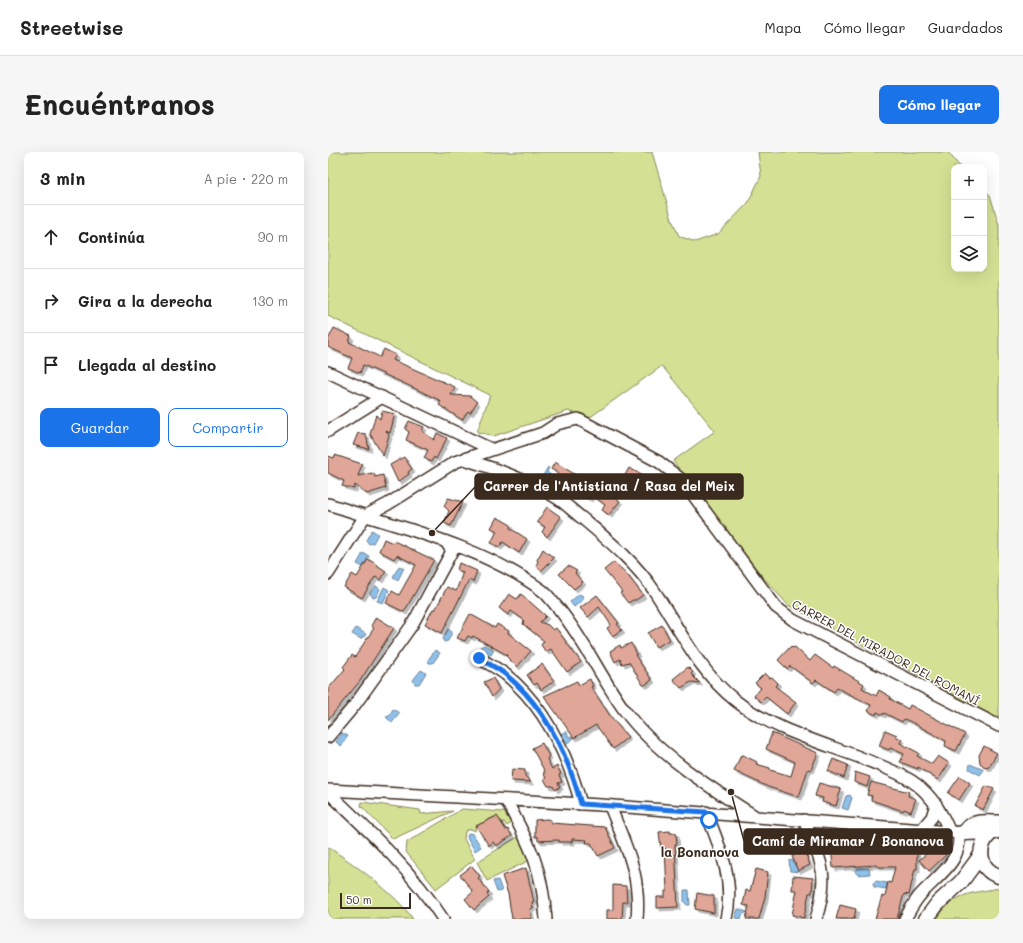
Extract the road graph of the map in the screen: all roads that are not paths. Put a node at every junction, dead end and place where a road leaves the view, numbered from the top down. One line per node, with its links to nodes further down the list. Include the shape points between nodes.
1 (328, 372): 2 (street)
2 (382, 397): 3 (street); 4 (street)
3 (328, 431)
4 (491, 449): 5 (street); 11 (street, CARRER DEL MIRADOR DEL ROMANÍ, via 578,419 659,462 682,480 776,607 793,620)
5 (464, 459): 7 (street); 16 (street, via 507,473 558,498 599,532 631,562 654,591 682,638 710,677 736,701 767,721 912,781)
6 (328, 504): 7 (street)
7 (365, 516): 8 (street); 9 (street)
8 (453, 547): 12 (street, via 412,625 354,706); 19 (street, via 490,559 544,592 576,630 624,710 643,734 689,771)
9 (328, 574)
10 (479, 658): 15 (street, via 504,674 526,694 548,723 562,750)
11 (999, 726)
12 (328, 737)
13 (328, 791): 14 (street); 28 (street, via 399,861)
14 (506, 800): 15 (street); 29 (street, via 528,839 539,869)
15 (581, 804): 17 (street)
16 (936, 804): 22 (street, via 932,817); 23 (street)
17 (610, 806): 18 (street); 30 (street, via 638,882)
18 (706, 812): 19 (street); 31 (street, via 721,849 729,883)
19 (756, 816): 20 (street)
20 (804, 820): 22 (street); 32 (street, via 823,872 824,885)
21 (999, 821): 23 (street, via 971,822)
22 (922, 829): 23 (street)
23 (957, 831): 24 (street); 25 (street); 33 (street, via 958,849 952,863 921,894)
24 (995, 832): 25 (street, via 984,839)
25 (981, 852): 26 (street, via 982,861); 27 (street)
26 (994, 874): 27 (street)
27 (961, 882): 34 (street, via 938,903)
28 (443, 919)
29 (546, 919)
30 (637, 919)
31 (726, 919)
32 (816, 919)
33 (905, 919)
34 (926, 919)

